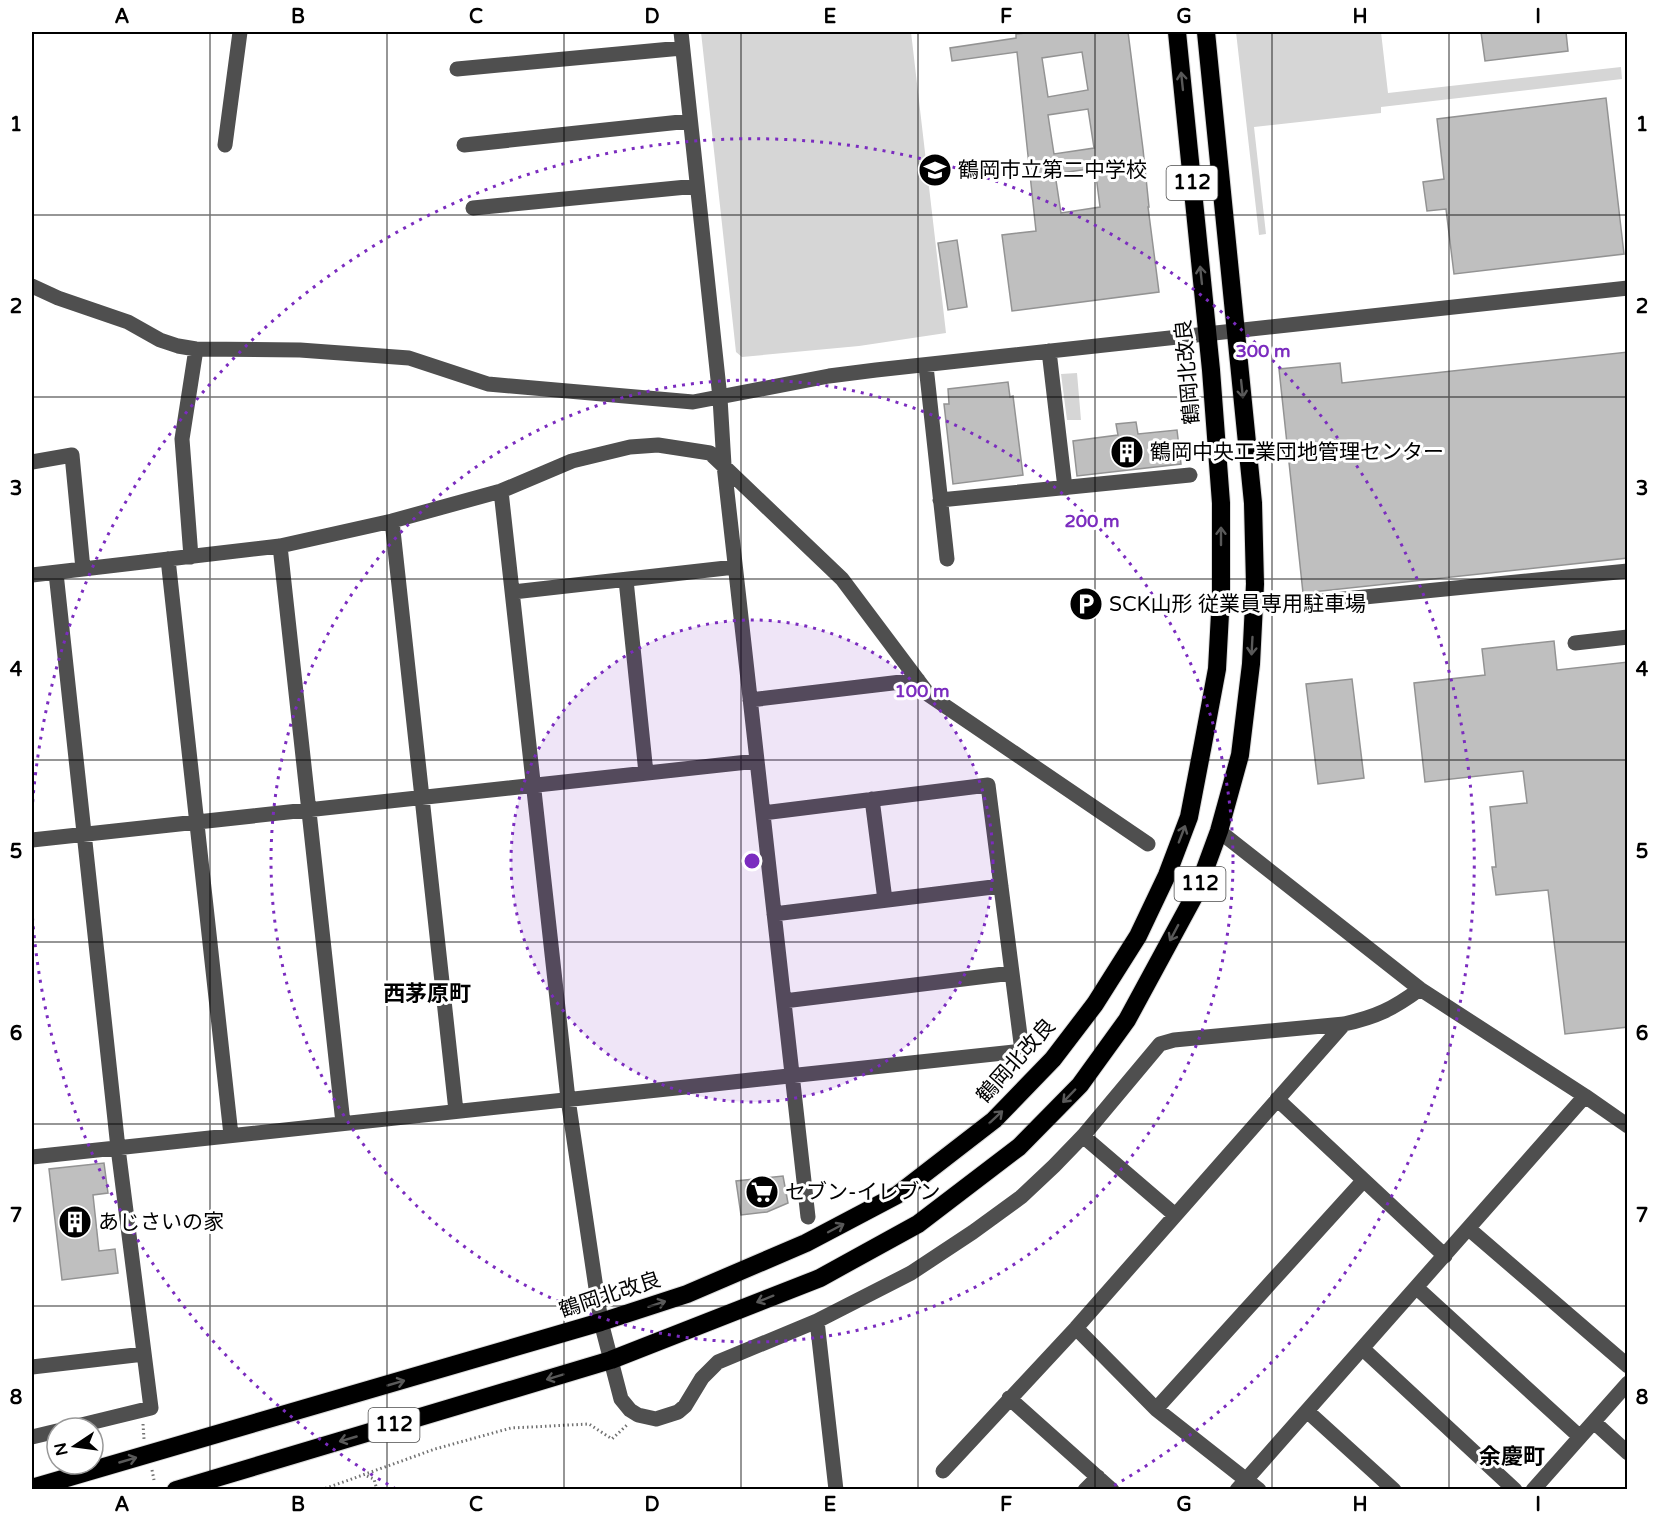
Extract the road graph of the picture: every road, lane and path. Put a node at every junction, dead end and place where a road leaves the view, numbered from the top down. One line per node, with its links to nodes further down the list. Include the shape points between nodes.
1 (240, 32): 8 (street)
2 (681, 32): 5 (street)
3 (1177, 32): 15 (highway, 鶴岡北改良 / 112, one-way to 3)
4 (1206, 32): 14 (highway, 112)
5 (682, 48): 6 (street); 7 (street)
6 (457, 69)
7 (690, 121): 9 (street); 10 (street)
8 (225, 145)
9 (464, 145)
10 (697, 186): 11 (street); 19 (street)
11 (473, 208)
12 (32, 286): 16 (street, via 128,322 160,340)
13 (1628, 288): 14 (street)
14 (1236, 331): 15 (street); 51 (highway, 112, one-way to 51, via 1253,503 1255,584 1251,664 1240,755)
15 (1207, 334): 17 (street); 80 (highway, 鶴岡北改良 / 112, one-way to 15, via 687,1294 806,1244 897,1195 994,1120 1053,1059 1095,1004 1137,936 1167,875 1189,817 1217,669 1221,503)
16 (196, 349): 19 (street, via 300,350 399,357 488,384 693,402); 28 (street, via 182,439)
17 (1049, 351): 18 (street); 23 (street)
18 (926, 366): 19 (street, via 829,376); 25 (street)
19 (720, 398): 21 (street)
20 (32, 462): 32 (street, via 72,455)
21 (724, 465): 24 (street, via 710,453 658,445 630,447 572,461); 31 (street); 41 (street, via 843,579)
22 (1190, 475): 23 (street)
23 (1065, 488): 25 (street)
24 (501, 491): 26 (street); 37 (street)
25 (940, 500): 30 (street)
26 (392, 521): 27 (street); 46 (street)
27 (280, 546): 28 (street); 48 (street)
28 (191, 557): 29 (street)
29 (168, 559): 32 (street); 50 (street)
30 (947, 559)
31 (735, 567): 36 (street); 42 (street)
32 (83, 569): 34 (street)
33 (1628, 571): 38 (street)
34 (56, 573): 35 (street); 52 (street)
35 (32, 575)
36 (626, 580): 37 (street); 44 (street)
37 (513, 592): 45 (street)
38 (1304, 603)
39 (1628, 637): 40 (street)
40 (1575, 643)
41 (918, 680): 42 (street); 54 (street, via 929,695)
42 (750, 700): 43 (street)
43 (757, 761): 44 (street); 49 (street)
44 (646, 774): 45 (street)
45 (534, 786): 46 (street); 64 (street)
46 (422, 798): 48 (street); 66 (street)
47 (872, 800): 49 (street); 55 (street, via 988,785); 56 (street)
48 (309, 810): 50 (street); 67 (street)
49 (763, 813): 57 (street)
50 (197, 822): 52 (street); 69 (street)
51 (1219, 831): 59 (street); 84 (highway, 112, one-way to 84, via 1197,891 1127,1020 1080,1085 1019,1147 918,1224 820,1278)
52 (86, 834): 53 (street); 71 (street)
53 (32, 840)
54 (1148, 844)
55 (1001, 886): 56 (street); 58 (street)
56 (885, 900): 57 (street)
57 (774, 914): 60 (street)
58 (1012, 973): 60 (street); 62 (street, via 1022,1051)
59 (1420, 988): 61 (street, via 1394,1008); 63 (street)
60 (784, 1001): 62 (street)
61 (1344, 1024): 65 (street); 70 (street, via 1160,1044)
62 (792, 1074): 64 (street); 75 (street)
63 (1585, 1096): 68 (street); 76 (street)
64 (568, 1099): 66 (street); 80 (street)
65 (1277, 1099): 73 (street); 74 (street)
66 (456, 1111): 67 (street)
67 (343, 1123): 69 (street)
68 (1628, 1126)
69 (231, 1135): 71 (street)
70 (1083, 1136): 74 (street); 79 (street, via 1021,1197 974,1232 911,1273)
71 (118, 1148): 72 (street); 83 (street)
72 (32, 1157)
73 (1363, 1181): 77 (street); 89 (street)
74 (1175, 1215): 81 (street)
75 (808, 1217)
76 (1469, 1228): 77 (street); 85 (street)
77 (1445, 1256): 78 (street)
78 (1417, 1288): 82 (street); 94 (street)
79 (817, 1321): 91 (street, via 718,1362 678,1412 656,1419); 106 (street)
80 (601, 1322): 84 (street); 102 (highway, 鶴岡北改良 / 112, one-way to 80)
81 (1076, 1328): 88 (street); 89 (street)
82 (1363, 1349): 90 (street); 111 (street)
83 (144, 1354): 86 (street); 92 (street, via 151,1408)
84 (611, 1360): 91 (street, via 621,1399); 103 (highway, 112, one-way to 103)
85 (1628, 1366)
86 (32, 1367)
87 (1628, 1383): 93 (street)
88 (1009, 1398): 97 (street); 99 (street)
89 (1156, 1409): 101 (street)
90 (1307, 1411): 101 (street); 110 (street)
91 (638, 1415): 98 (path, via 612,1438 589,1424 511,1428 435,1449)
92 (105, 1419)
93 (1594, 1422): 94 (street); 95 (street)
94 (1580, 1437): 112 (street)
95 (1628, 1453)
96 (152, 1470): 100 (path)
97 (944, 1471)
98 (365, 1475): 104 (path); 105 (path, via 374,1479)
99 (1098, 1477): 107 (street); 108 (street)
100 (154, 1480)
101 (1242, 1484): 109 (street)
102 (32, 1488)
103 (176, 1490)
104 (321, 1490)
105 (377, 1490)
106 (836, 1490)
107 (1085, 1490)
108 (1112, 1490)
109 (1259, 1490)
110 (1394, 1490)
111 (1515, 1490)
112 (1533, 1490)

